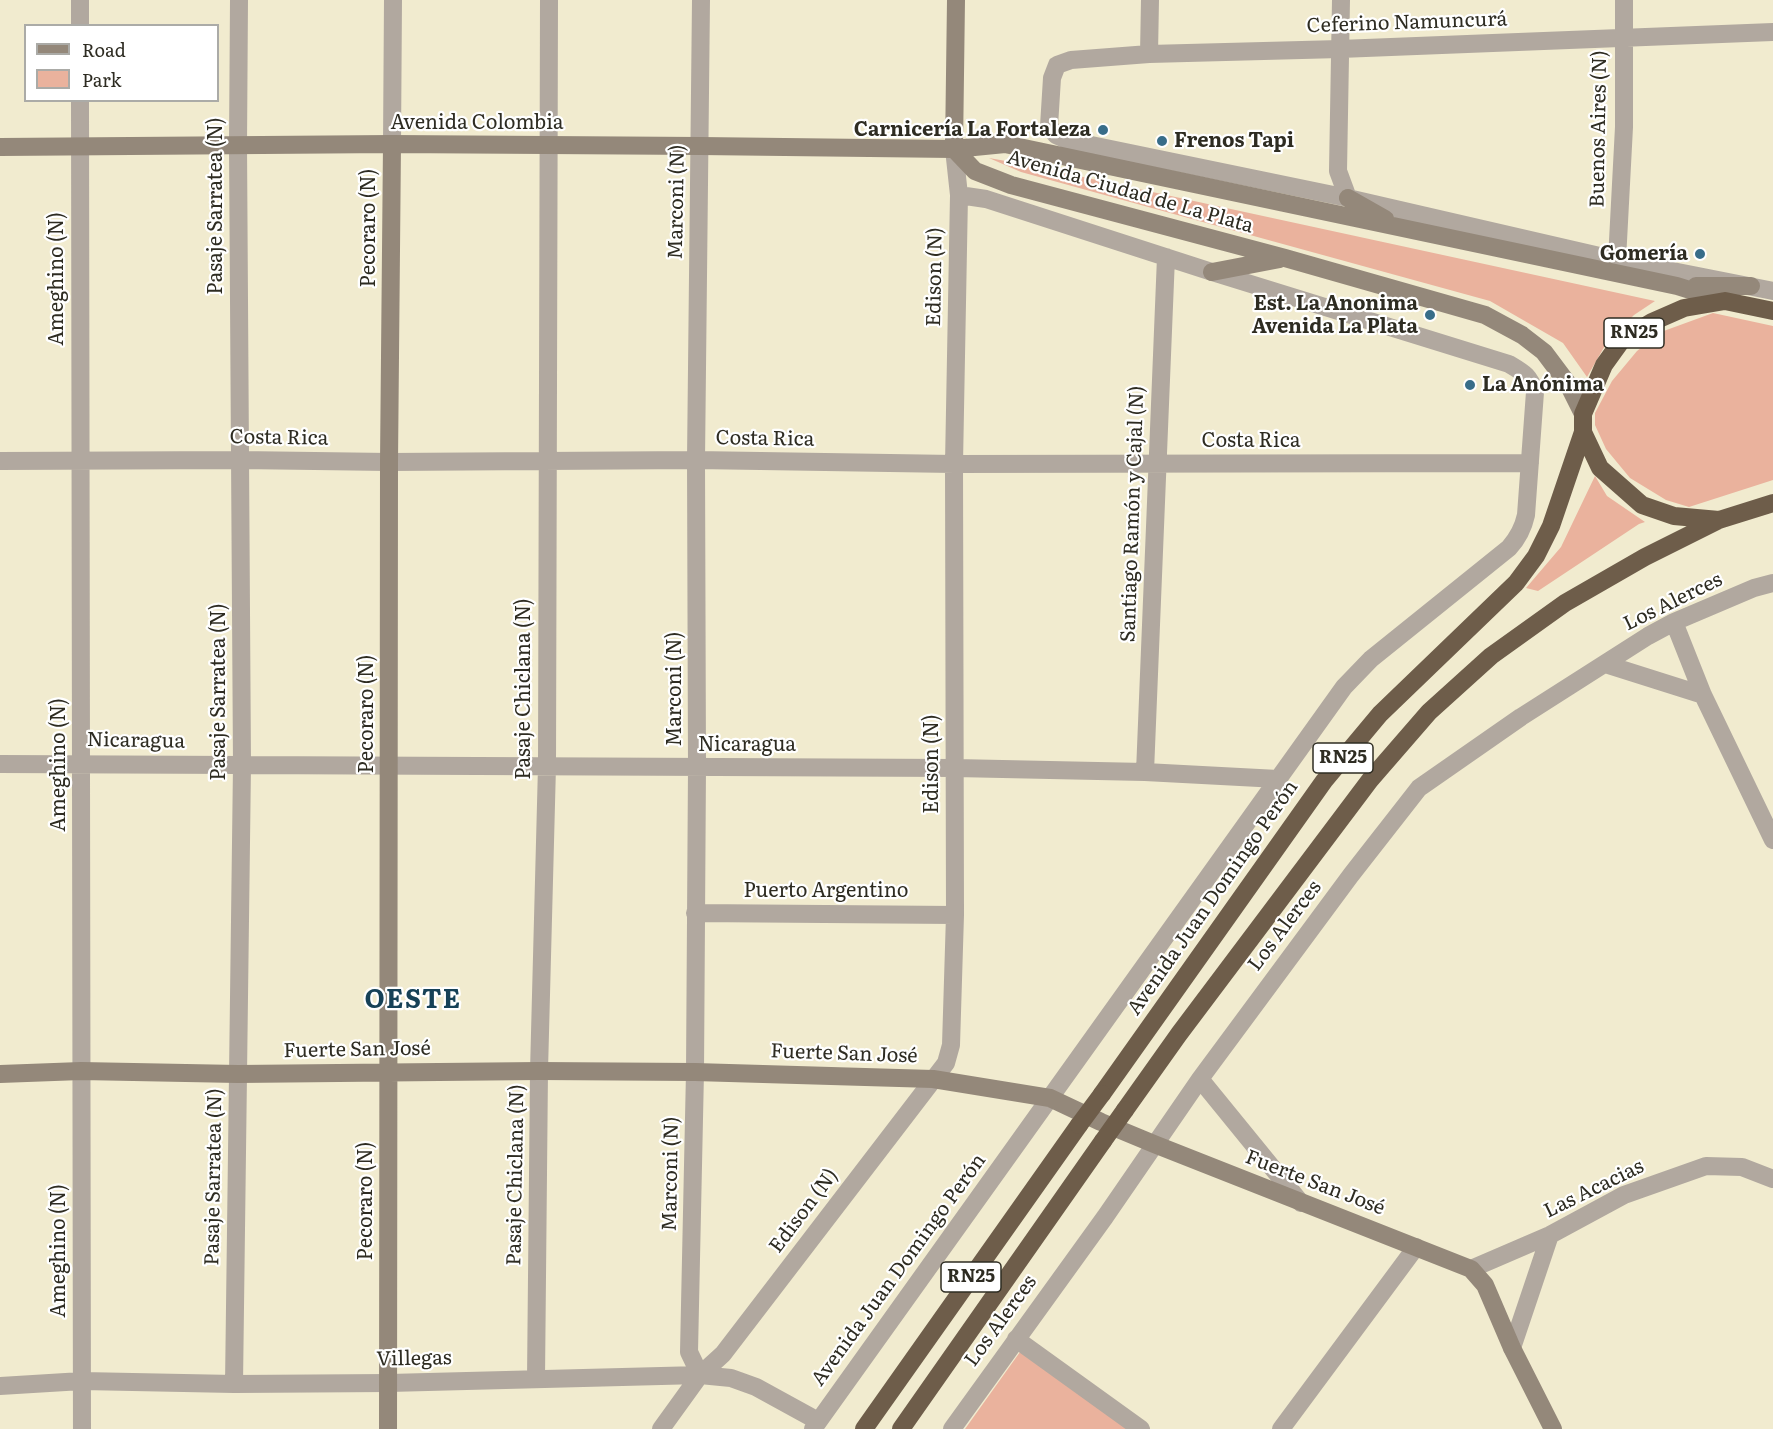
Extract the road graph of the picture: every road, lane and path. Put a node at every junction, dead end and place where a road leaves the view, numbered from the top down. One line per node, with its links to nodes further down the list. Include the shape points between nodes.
1 (80, 0): 10 (street)
2 (239, 0): 18 (street, Pasaje Sarratea (N))
3 (393, 0): 17 (street, Pecoraro (N))
4 (549, 0): 19 (street, Pasaje Chiclana (N))
5 (701, 0): 20 (street, Marconi (N))
6 (956, 0): 23 (street, Edison (N))
7 (1150, 0): 14 (street)
8 (1341, 0): 13 (street)
9 (1624, 0): 12 (street, Buenos Aires (N))
10 (80, 24)
11 (1773, 32): 12 (street, Ceferino Namuncurá)
12 (1624, 38): 13 (street, Ceferino Namuncurá); 29 (street, Buenos Aires (N))
13 (1340, 49): 14 (street, Ceferino Namuncurá); 25 (street, via 1338,171)
14 (1149, 54): 16 (street, Ceferino Namuncurá, via 1071,60 1057,65 1052,78 1049,126)
15 (80, 102): 22 (street, Ameghino (N))
16 (1056, 135): 25 (street, Avenida Ciudad de La Plata)
17 (392, 144): 18 (street, Avenida Colombia); 19 (street, Avenida Colombia); 42 (street, Pecoraro (N))
18 (238, 146): 22 (street, Avenida Colombia); 38 (street, Pasaje Sarratea (N))
19 (548, 146): 20 (street, Avenida Colombia); 41 (street, Pasaje Chiclana (N))
20 (700, 146): 23 (street, Avenida Colombia); 39 (street, Marconi (N))
21 (0, 147): 22 (street, Avenida Colombia)
22 (80, 147): 37 (street, Ameghino (N))
23 (954, 149): 24 (street, Edison (N)); 26 (street, Avenida Ciudad de La Plata, via 1005,144); 28 (street, Avenida Ciudad de La Plata, via 975,171 1011,185)
24 (959, 195): 27 (street, via 986,199); 45 (street, Edison (N))
25 (1348, 198): 26 (street); 29 (street, Avenida Ciudad de La Plata)
26 (1402, 228): 31 (street, Avenida Ciudad de La Plata)
27 (1166, 257): 30 (street); 43 (street, Santiago Ramón y Cajal (N))
28 (1285, 258): 30 (street); 36 (street, Avenida Ciudad de La Plata, via 1485,315 1522,335 1544,352 1568,384)
29 (1617, 260): 32 (street, Avenida Ciudad de La Plata)
30 (1212, 272): 44 (street, Avenida Juan Domingo Perón, via 1509,364 1523,372 1531,379 1535,392)
31 (1677, 286): 32 (street); 34 (street, Avenida Ciudad de La Plata)
32 (1751, 286): 33 (street, Avenida Ciudad de La Plata)
33 (1773, 291)
34 (1725, 301): 35 (highway, Avenida Ciudad de La Plata / RN25); 36 (highway, Avenida Juan Domingo Perón / RN25, via 1684,309 1622,340 1604,365)
35 (1773, 311)
36 (1583, 423): 47 (highway, via 1600,468 1642,505 1674,516); 91 (highway, Avenida Juan Domingo Perón / RN25, bridge, via 1551,526 1516,584 1380,714 1324,781)
37 (79, 460): 38 (street, Costa Rica); 40 (street, Costa Rica); 52 (street, Ameghino (N))
38 (240, 460): 42 (street, Costa Rica); 54 (street, Pasaje Sarratea (N))
39 (696, 460): 41 (street, Costa Rica); 45 (street, Costa Rica); 57 (street, Marconi (N))
40 (0, 461)
41 (547, 461): 42 (street, Costa Rica); 56 (street, Pasaje Chiclana (N))
42 (390, 462): 55 (street, Pecoraro (N))
43 (1157, 463): 44 (street, Costa Rica); 45 (street, Costa Rica); 59 (street, Santiago Ramón y Cajal (N))
44 (1530, 463): 60 (street, Avenida Juan Domingo Perón, via 1526,515 1518,538 1371,659 1344,687)
45 (954, 464): 58 (street, Edison (N))
46 (1773, 503): 47 (highway, RN25)
47 (1719, 520): 92 (highway, RN25, bridge, via 1565,603 1491,656 1429,712 1370,780 1179,1035)
48 (1773, 583): 49 (street, Los Alerces)
49 (1674, 622): 50 (street, Los Alerces); 51 (street)
50 (1605, 664): 51 (street); 71 (street, Los Alerces, via 1419,788)
51 (1703, 695): 61 (street)
52 (81, 763): 53 (street, Nicaragua); 54 (street, Nicaragua); 64 (street, Ameghino (N))
53 (0, 764)
54 (242, 765): 55 (street, Nicaragua); 69 (street, Pasaje Sarratea (N))
55 (390, 765): 56 (street, Nicaragua); 66 (street, Pecoraro (N))
56 (547, 766): 57 (street, Nicaragua); 65 (street, Pasaje Chiclana (N))
57 (697, 767): 58 (street, Nicaragua); 62 (street, Marconi (N))
58 (955, 768): 59 (street, Nicaragua); 63 (street, Edison (N))
59 (1145, 772): 60 (street, Nicaragua)
60 (1278, 779): 72 (street, Avenida Juan Domingo Perón)
61 (1773, 840)
62 (695, 913): 63 (street, Puerto Argentino); 67 (street, Marconi (N))
63 (956, 915): 70 (street, Edison (N), via 951,1045 946,1063)
64 (81, 1071): 68 (street, Fuerte San José); 69 (street, Fuerte San José); 83 (street, Ameghino (N))
65 (539, 1071): 66 (street, Fuerte San José); 67 (street, Fuerte San José); 82 (street, Pasaje Chiclana (N))
66 (388, 1072): 69 (street, Fuerte San José); 85 (street, Pecoraro (N))
67 (696, 1072): 70 (street, Fuerte San José); 81 (street, Marconi (N), via 689,1352)
68 (0, 1074)
69 (238, 1074): 84 (street, Pasaje Sarratea (N))
70 (933, 1079): 72 (street, Fuerte San José); 81 (street, Edison (N), via 723,1354)
71 (1200, 1079): 73 (street, Los Alerces); 75 (street)
72 (1050, 1098): 73 (street, Fuerte San José); 87 (street, Avenida Juan Domingo Perón)
73 (1154, 1144): 75 (street, Fuerte San José); 79 (street, Los Alerces)
74 (1773, 1179): 76 (street, Las Acacias, via 1742,1167 1706,1166 1624,1196)
75 (1301, 1203): 77 (street, Fuerte San José)
76 (1550, 1235): 78 (street, Las Acacias); 80 (street)
77 (1416, 1247): 78 (street, Fuerte San José); 95 (street)
78 (1471, 1269): 80 (street, via 1485,1285)
79 (1016, 1339): 93 (street, Los Alerces); 94 (street)
80 (1512, 1348): 96 (street)
81 (700, 1375): 82 (street, Villegas); 87 (street, Villegas, via 748,1384); 90 (street, Edison (N))
82 (536, 1379): 85 (street, Villegas)
83 (82, 1382): 84 (street, Villegas); 86 (street, Villegas); 88 (street, Ameghino (N))
84 (234, 1383): 85 (street, Villegas)
85 (389, 1383): 89 (street, Pecoraro (N))
86 (0, 1386)
87 (816, 1425)
88 (82, 1429)
89 (388, 1429)
90 (661, 1429)
91 (864, 1429)
92 (901, 1429)
93 (952, 1429)
94 (1141, 1429)
95 (1281, 1429)
96 (1553, 1429)

